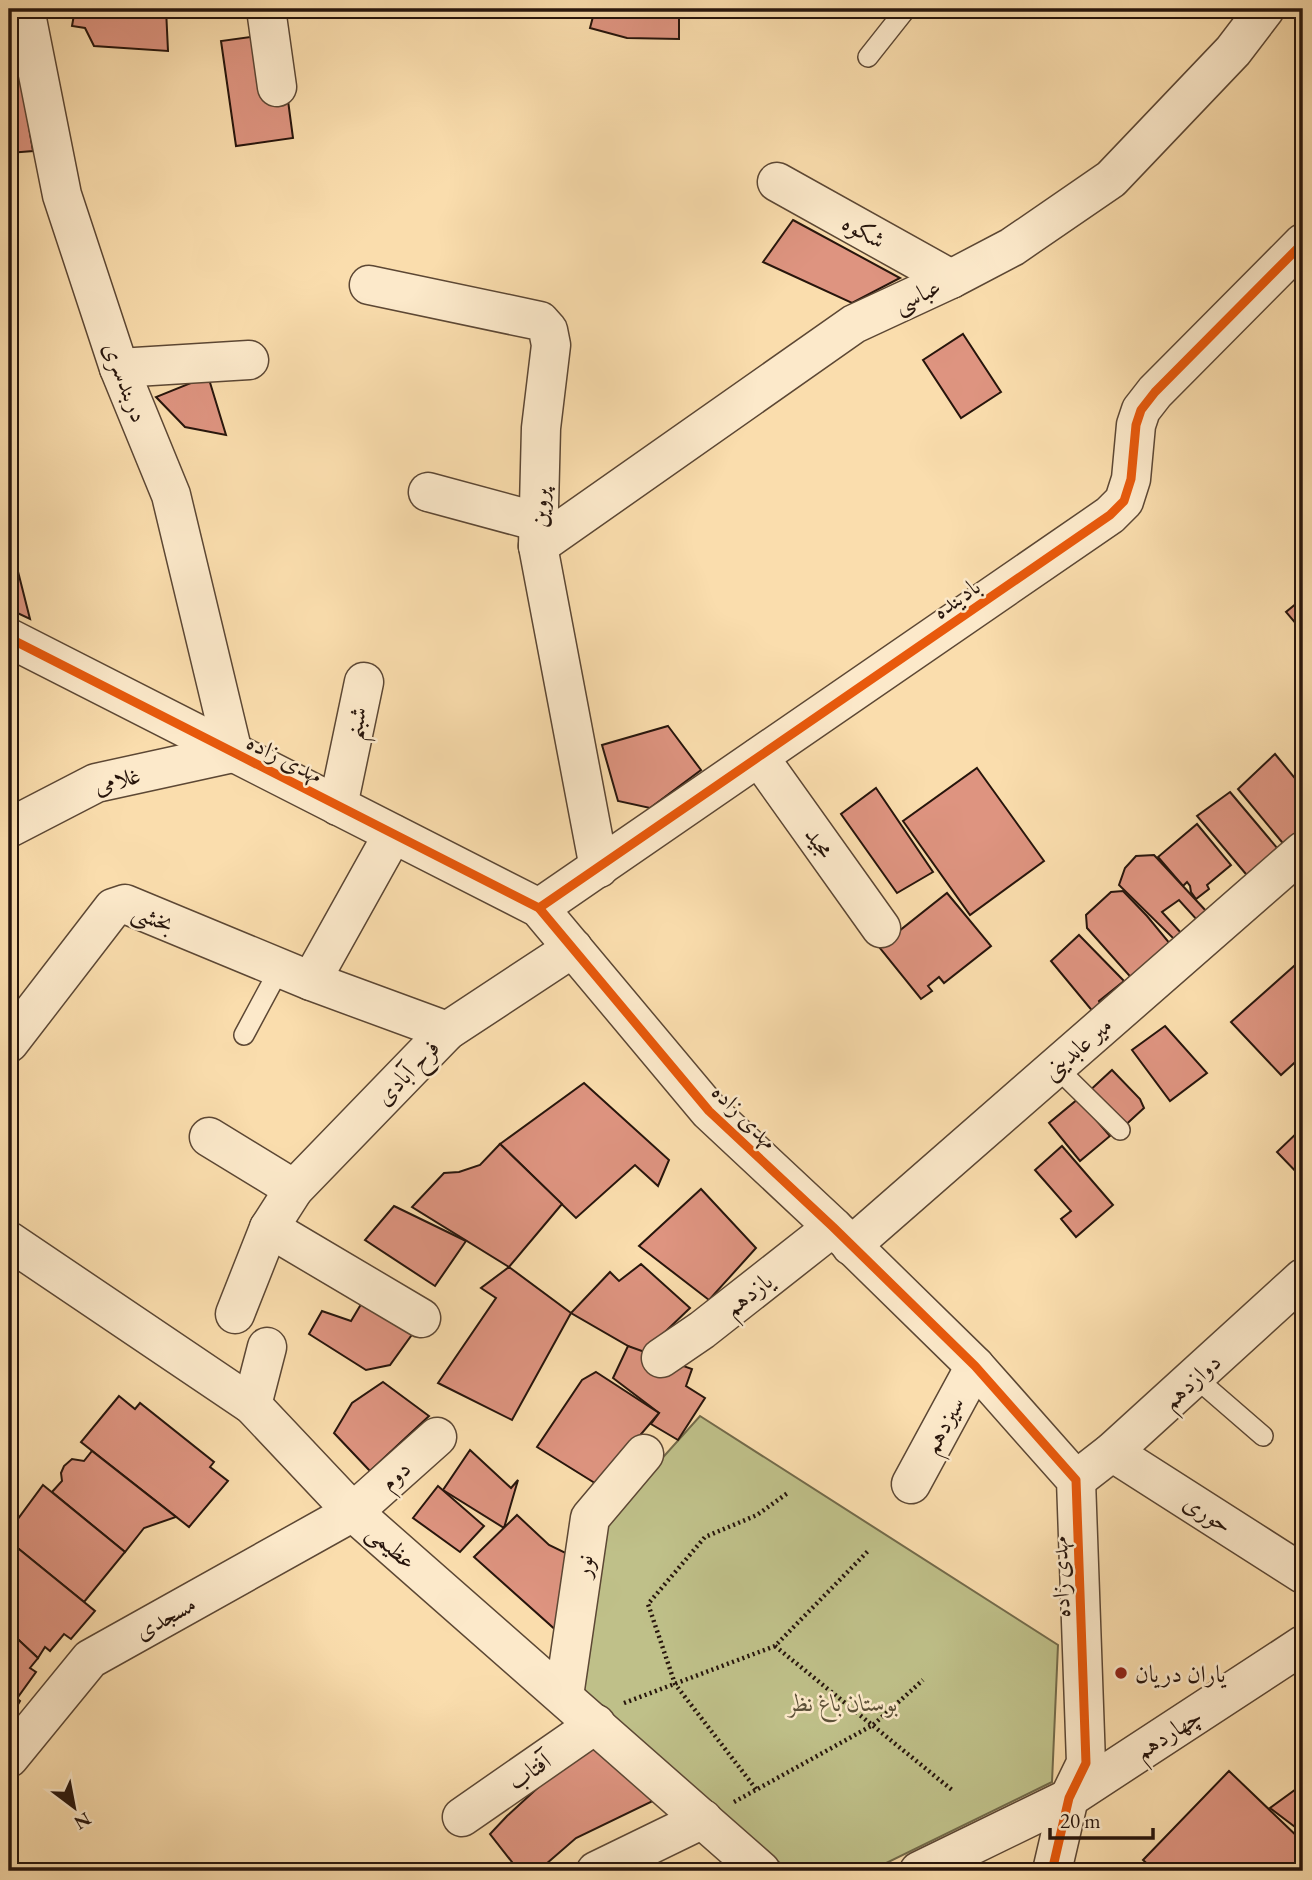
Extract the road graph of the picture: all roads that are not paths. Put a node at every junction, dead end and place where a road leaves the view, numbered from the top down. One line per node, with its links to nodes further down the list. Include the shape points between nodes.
1 (24, 9): 12 (street, دربندسری, via 62,195)
2 (266, 9): 6 (street)
3 (906, 9): 5 (lane)
4 (1265, 9): 9 (street, عباسی, via 1233,51 1111,179 1012,247)
5 (867, 57)
6 (277, 88)
7 (777, 183): 9 (street, شکوه)
8 (1303, 243): 18 (street, بادینده, via 1141,410 1131,479 1124,501 1110,515)
9 (951, 279): 14 (street, عباسی, via 854,324)
10 (369, 285): 14 (street, پروین, via 540,321 548,330 551,345 541,428)
11 (249, 360): 12 (street)
12 (119, 368): 17 (street, دربندسری, via 171,495)
13 (428, 492): 14 (street)
14 (538, 534): 23 (street, پروین)
15 (9, 638): 17 (street, مهدی زاده)
16 (364, 682): 19 (street, شبنم)
17 (233, 753): 19 (street, مهدی زاده); 20 (street, غلامی, via 96,783)
18 (760, 757): 23 (street, بادینده); 25 (street, مجید)
19 (338, 806): 21 (street, مهدی زاده)
20 (9, 828)
21 (393, 834): 24 (street, مهدی زاده); 27 (street)
22 (1303, 851): 31 (street, میر عابدینی)
23 (599, 868): 24 (street, بادینده)
24 (540, 908): 26 (street, مهدی زاده)
25 (881, 928)
26 (573, 948): 28 (street, فرح آبادی); 36 (street, مهدی زاده, via 709,1111)
27 (296, 974): 28 (street, بخشی); 29 (lane); 30 (street, بخشی, via 125,904 113,908)
28 (447, 1031): 34 (street, فرح آبادی)
29 (244, 1035)
30 (9, 1043)
31 (1056, 1067): 32 (lane); 36 (street, میر عابدینی)
32 (1120, 1130)
33 (209, 1137): 34 (street)
34 (294, 1189): 35 (street, فرح آبادی)
35 (269, 1228): 39 (street, فرح آبادی); 40 (street)
36 (842, 1236): 42 (street, یازدهم); 43 (street, مهدی زاده)
37 (9, 1241): 45 (street, عظیمی)
38 (1303, 1278): 44 (street, دوازدهم)
39 (235, 1314)
40 (421, 1318)
41 (267, 1347): 45 (street)
42 (661, 1358)
43 (975, 1366): 50 (street, مهدی زاده); 51 (street, سیزدهم)
44 (1196, 1378): 46 (lane); 48 (street, دوازدهم)
45 (252, 1405): 52 (street, عظیمی)
46 (1263, 1436)
47 (437, 1437): 52 (street, دوم)
48 (1112, 1452): 50 (street, دوازدهم); 53 (street, حوری)
49 (644, 1454): 55 (street, نور, via 590,1518)
50 (1076, 1480): 57 (street, مهدی زاده, via 1086,1763)
51 (911, 1484)
52 (353, 1512): 55 (street, عظیمی); 56 (street, مسجدی, via 90,1659)
53 (1303, 1574)
54 (1303, 1645): 57 (street, چهاردهم)
55 (582, 1712): 58 (street, آفتاب); 59 (street, عظیمی)
56 (9, 1758)
57 (1069, 1798): 62 (street, چهاردهم); 63 (street, مهدی زاده)
58 (462, 1818)
59 (703, 1819): 60 (street); 61 (street, عظیمی)
60 (596, 1871)
61 (761, 1871)
62 (919, 1871)
63 (1052, 1871)

